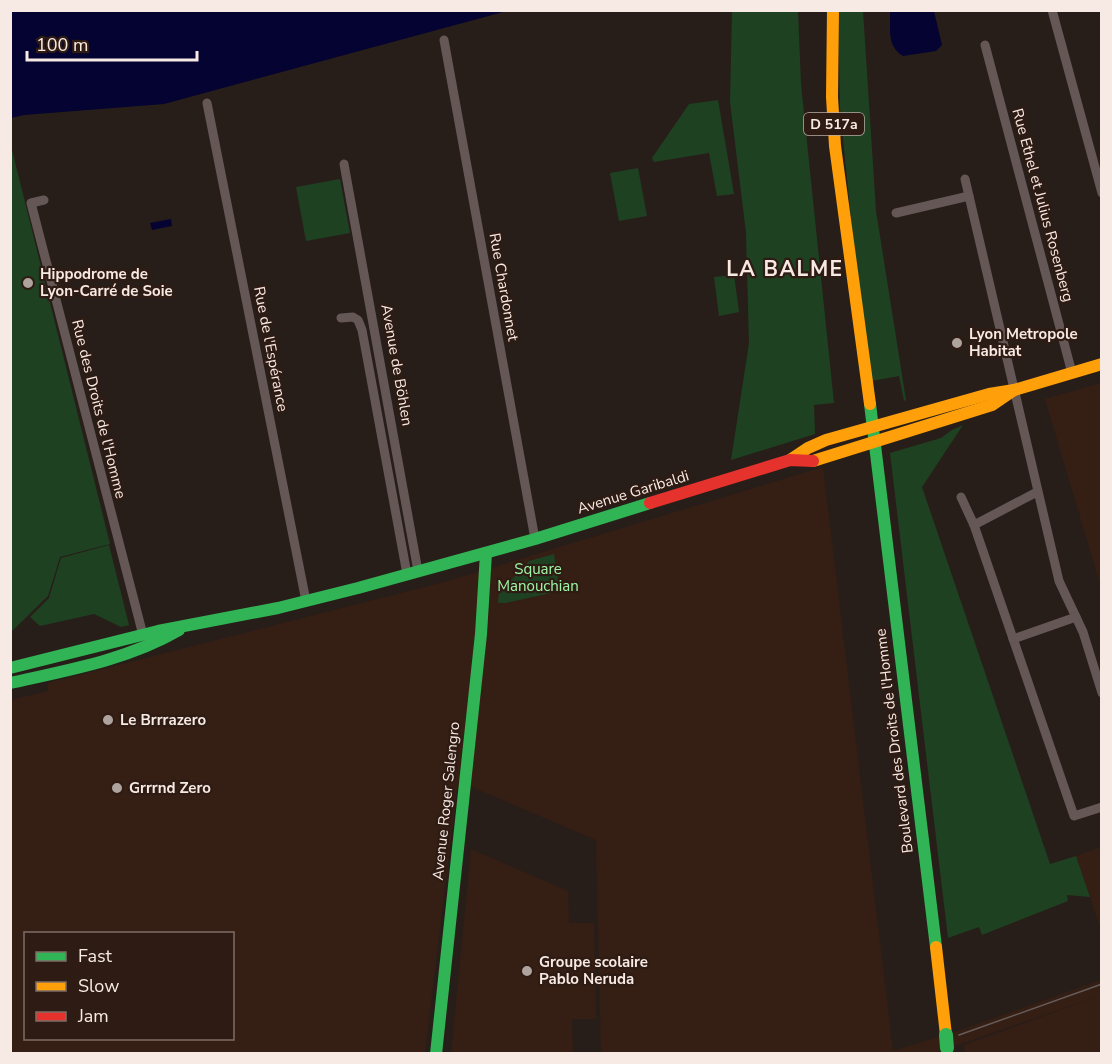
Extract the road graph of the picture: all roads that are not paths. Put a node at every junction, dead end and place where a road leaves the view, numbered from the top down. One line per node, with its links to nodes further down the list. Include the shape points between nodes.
1 (833, 10): 16 (main road, D 517a, via 835,146)
2 (1052, 10): 8 (street)
3 (444, 40): 22 (street, Rue Chardonnet)
4 (985, 45): 14 (street, Rue Ethel et Julius Rosenberg)
5 (207, 103): 25 (street, Rue de l'Espérance)
6 (344, 164): 24 (street, Avenue de Böhlen)
7 (965, 179): 9 (street)
8 (1101, 193)
9 (969, 196): 11 (street); 15 (street)
10 (44, 200): 28 (street, Rue des Droits de l'Homme, via 31,203)
11 (896, 213)
12 (341, 318): 24 (street, via 353,316 362,330)
13 (1101, 364): 14 (main road, Avenue Garibaldi)
14 (1072, 373): 15 (main road, Avenue Garibaldi)
15 (1014, 390): 16 (main road, Avenue Garibaldi); 17 (main road, Avenue Garibaldi, via 992,405); 19 (street)
16 (873, 425): 17 (main road, Boulevard des Droits de l'Homme); 18 (main road, Avenue Garibaldi, via 826,440)
17 (874, 441): 18 (main road, Avenue Garibaldi, via 814,461); 36 (main road, Boulevard des Droits de l'Homme)
18 (790, 460): 22 (main road, Avenue Garibaldi)
19 (1037, 492): 21 (street); 26 (street, via 1059,581)
20 (961, 497): 21 (street)
21 (974, 525): 30 (street)
22 (535, 539): 23 (main road, Avenue Garibaldi)
23 (486, 553): 24 (main road); 37 (main road, Avenue Roger Salengro, via 480,644)
24 (413, 573): 25 (main road)
25 (306, 601): 27 (main road)
26 (1076, 617): 30 (street); 34 (street)
27 (182, 627): 28 (main road); 31 (main road, via 130,654)
28 (143, 635): 29 (main road)
29 (129, 639): 31 (main road, via 130,646); 32 (main road)
30 (1013, 639): 35 (street, via 1074,816)
31 (101, 661): 33 (main road)
32 (10, 668)
33 (10, 683)
34 (1101, 693)
35 (1101, 807)
36 (947, 1046)
37 (436, 1053)

